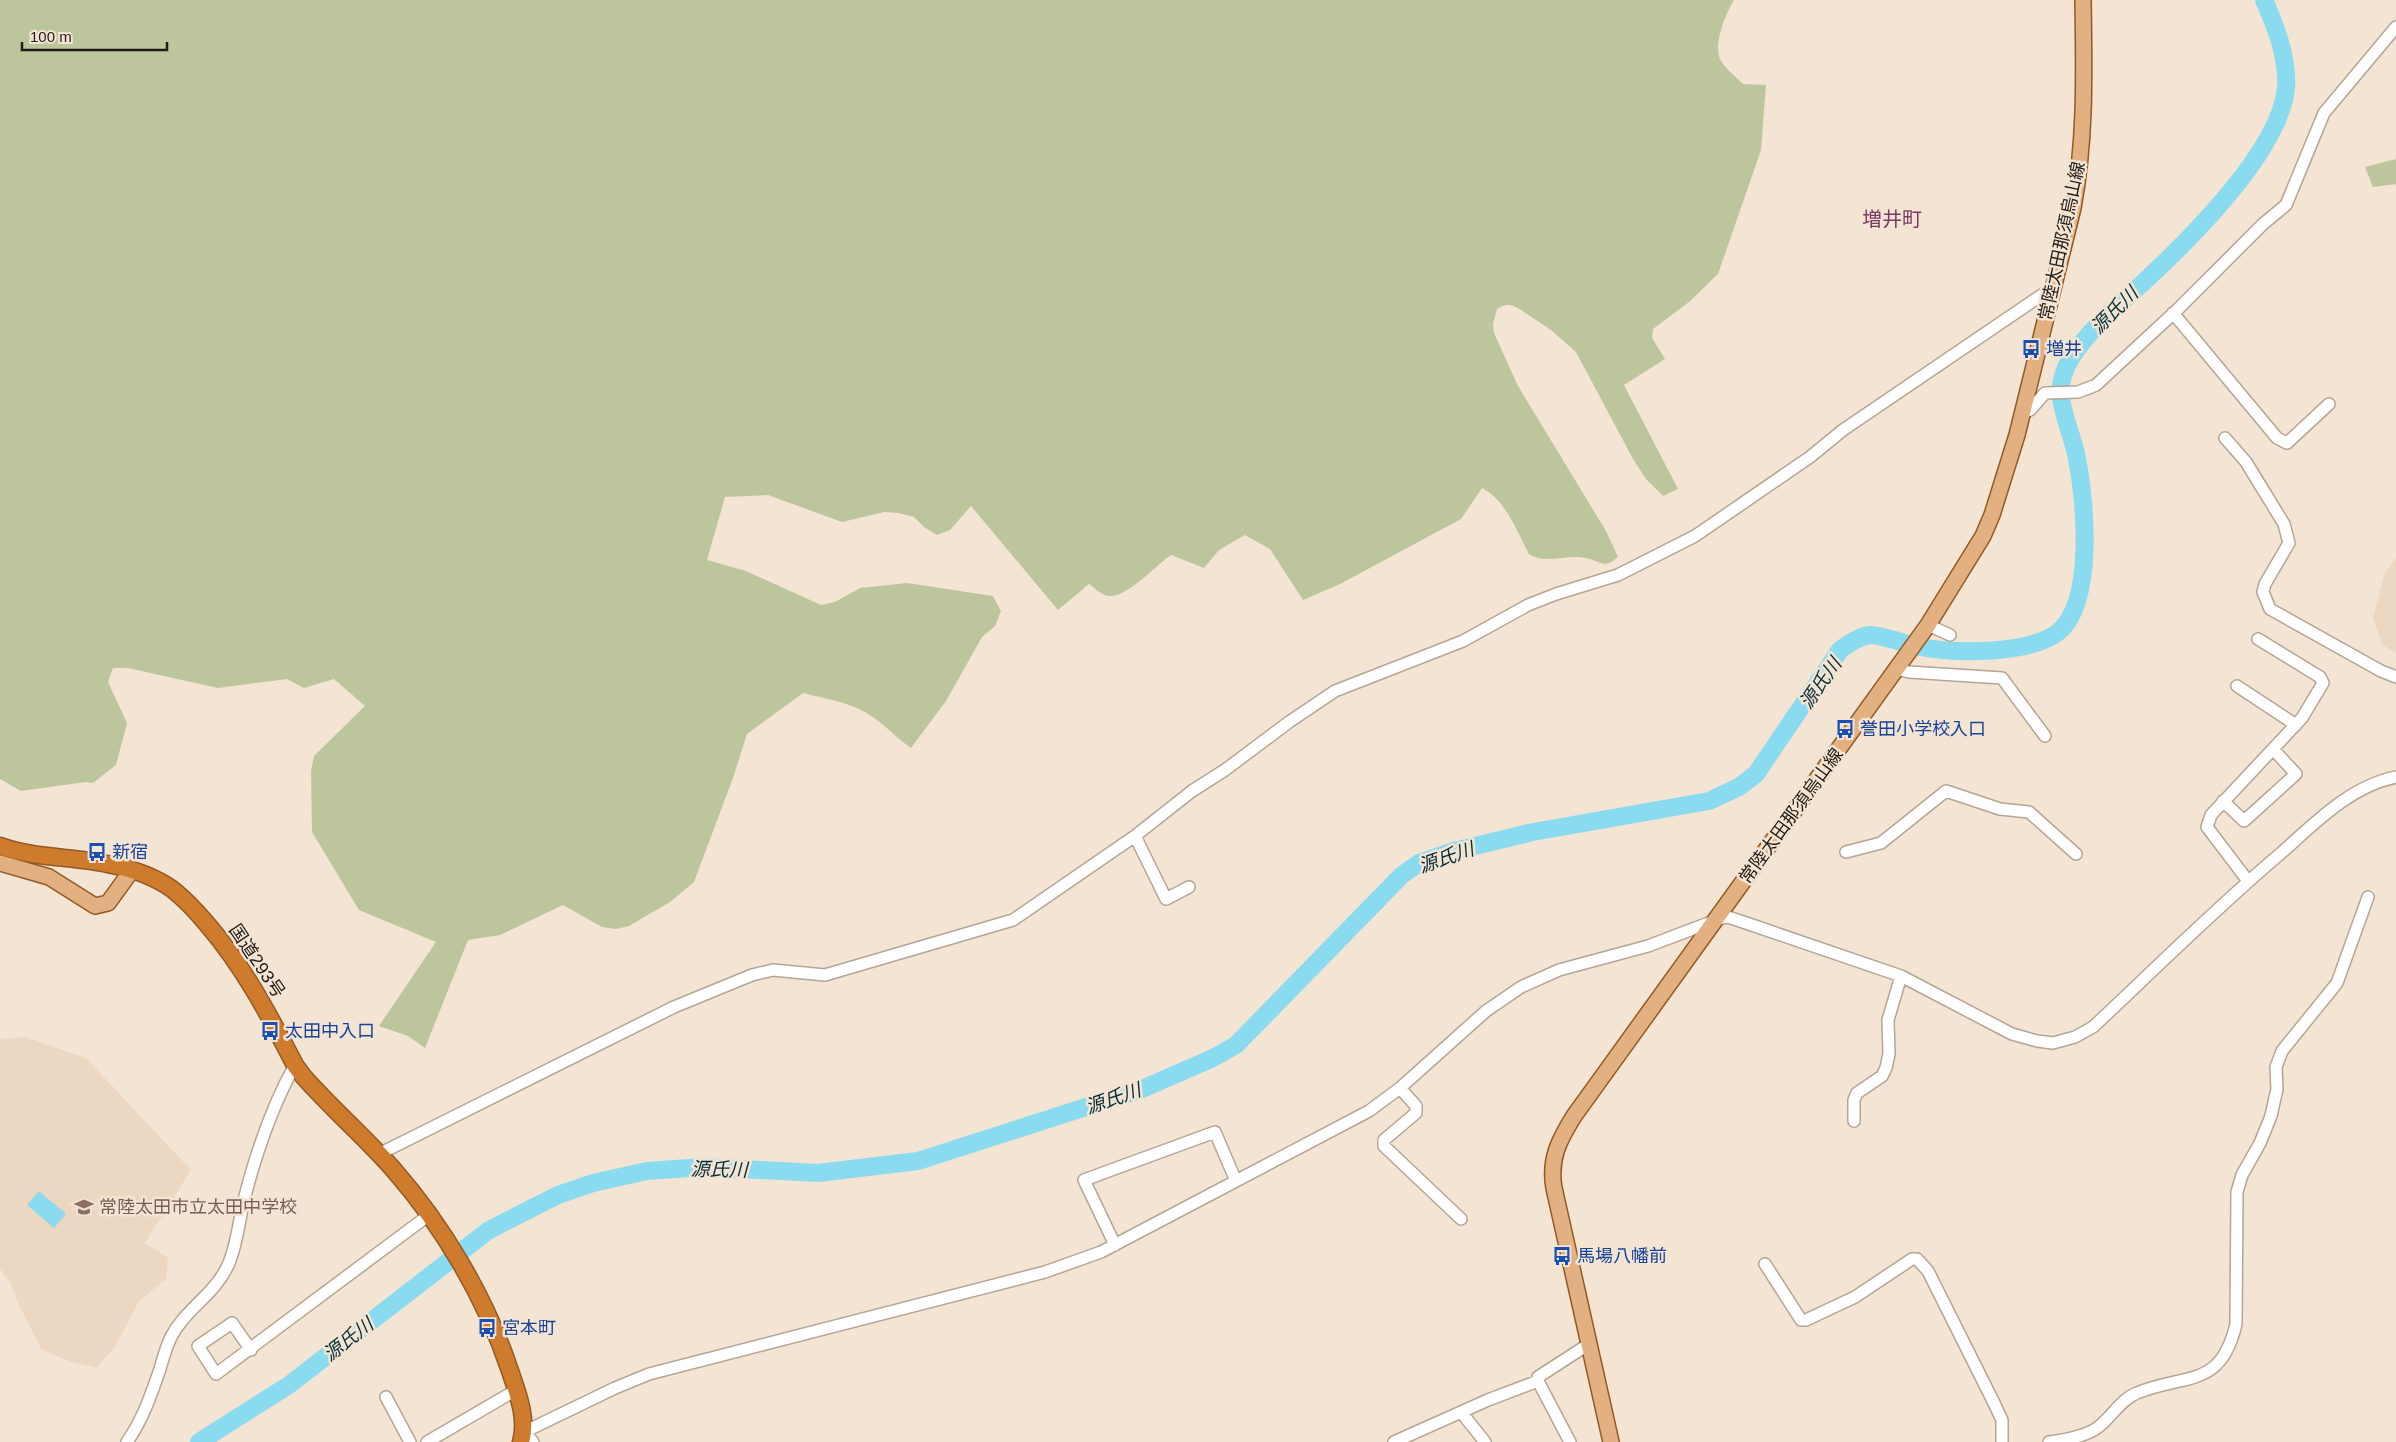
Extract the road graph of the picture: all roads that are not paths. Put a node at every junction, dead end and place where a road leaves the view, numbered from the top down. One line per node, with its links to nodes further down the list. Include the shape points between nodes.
1 (2083, 0): 3 (main road, 常陸太田那須烏山線, via 2085,97 2080,172)
2 (2396, 27): 4 (street, via 2324,113 2286,205)
3 (2055, 286): 6 (main road, 常陸太田那須烏山線); 19 (street, via 1695,536 1618,575 1535,602 1463,641 1335,691 1192,791)
4 (2173, 313): 5 (street, via 2277,438 2287,443); 6 (street, via 2096,385 2078,392 2046,392 2030,410)
5 (2330, 404)
6 (2022, 413): 8 (main road, 常陸太田那須烏山線, via 1992,515 1968,564)
7 (2225, 438): 12 (street, via 2246,462 2289,536 2289,543 2264,584 2264,598 2270,609)
8 (1925, 630): 9 (street); 11 (main road, 常陸太田那須烏山線)
9 (1950, 635)
10 (2258, 639): 14 (street, via 2320,677 2323,684)
11 (1898, 666): 15 (street, via 1908,672 2002,678); 28 (main road, 常陸太田那須烏山線)
12 (2396, 677)
13 (2237, 686): 14 (street)
14 (2296, 725): 16 (street)
15 (2046, 736)
16 (2273, 749): 18 (street); 18 (street, via 2296,774 2244,821)
17 (2396, 777): 25 (street, via 2374,784 2342,801)
18 (2223, 801): 25 (street, via 2211,815 2207,827)
19 (1135, 836): 26 (street, via 1166,899); 33 (street, via 1013,920 825,974 773,970 752,975 674,1007)
20 (0, 846): 24 (highway, 国道293号, via 28,854 110,864)
21 (1846, 852): 22 (street, via 1881,843 1946,791 2000,809 2030,812)
22 (2076, 854)
23 (0, 863): 24 (main road, via 49,877 96,906 108,903)
24 (132, 870): 30 (highway, 国道293号, via 153,878 184,898 223,943 256,990)
25 (2248, 881): 29 (street, via 2093,1027 2054,1043 2012,1034)
26 (1189, 887)
27 (2368, 897): 54 (street, via 2337,983 2282,1051 2276,1067 2277,1089 2271,1116 2237,1192 2236,1324 2222,1358 2212,1370 2198,1377 2136,1393 2096,1428 2082,1435)
28 (1716, 920): 29 (street, via 1734,919); 31 (street, via 1648,946 1559,970 1521,988 1486,1011); 39 (main road, 常陸太田那須烏山線, via 1574,1116 1553,1157 1553,1182)
29 (1901, 976): 32 (street, via 1888,1020 1886,1068 1882,1076 1857,1093)
30 (295, 1065): 33 (highway, 国道293号); 46 (street, via 264,1131 229,1263 209,1294 178,1325 170,1338 146,1409)
31 (1400, 1088): 34 (street, via 1369,1111); 36 (street, via 1416,1106 1416,1113 1384,1140 1384,1146)
32 (1854, 1121)
33 (379, 1154): 35 (highway, 国道293号)
34 (1236, 1182): 37 (street); 37 (street, via 1215,1132 1084,1180)
35 (429, 1215): 40 (street); 42 (highway, 国道293号, via 451,1247 494,1329)
36 (1461, 1219)
37 (1115, 1245): 45 (street, via 1045,1272 649,1374 615,1388)
38 (1765, 1264): 53 (street, via 1801,1320 1806,1320 1855,1297 1917,1259 1928,1271 2002,1420)
39 (1589, 1344): 41 (street, via 1541,1372); 52 (main road, 常陸太田那須烏山線)
40 (251, 1350): 40 (street, via 216,1374 198,1346 232,1323)
41 (1538, 1381): 44 (street); 51 (street)
42 (516, 1390): 45 (highway); 48 (street)
43 (386, 1396): 47 (street)
44 (1461, 1412): 49 (street); 50 (street)
45 (526, 1439)
46 (127, 1442)
47 (410, 1442)
48 (427, 1442)
49 (1394, 1442)
50 (1485, 1442)
51 (1570, 1442)
52 (1611, 1442)
53 (2002, 1442)
54 (2049, 1442)

